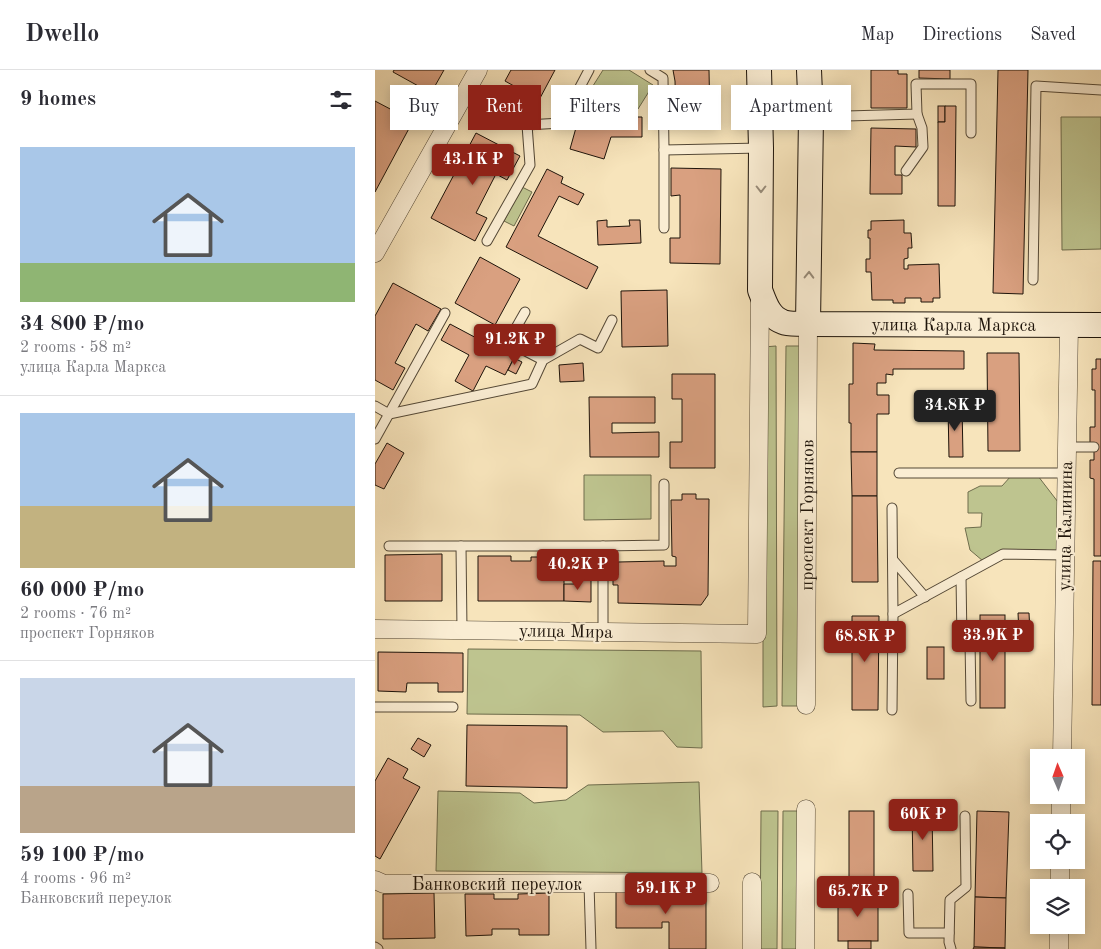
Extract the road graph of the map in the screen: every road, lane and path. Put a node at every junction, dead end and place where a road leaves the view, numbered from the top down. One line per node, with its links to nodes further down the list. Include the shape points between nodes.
1 (478, 70): 8 (street)
2 (589, 70): 11 (lane, via 561,123)
3 (650, 70): 16 (lane, via 663,78)
4 (759, 70): 15 (main road)
5 (809, 70): 6 (main road, проспект Горняков)
6 (810, 85)
7 (1101, 90): 22 (lane, via 1036,86)
8 (466, 92): 19 (street)
9 (917, 114): 10 (lane); 14 (lane, via 916,84 971,84); 17 (lane, via 923,147)
10 (851, 116)
11 (541, 124)
12 (527, 130): 20 (lane, via 530,165)
13 (811, 130): 27 (main road, проспект Горняков, one-way to 13)
14 (971, 133)
15 (761, 148): 16 (lane); 23 (main road, one-way to 23)
16 (663, 150): 18 (lane)
17 (906, 171)
18 (664, 228)
19 (380, 232): 21 (street)
20 (487, 241)
21 (375, 253)
22 (1033, 280)
23 (760, 290): 27 (main road, via 773,316 785,323); 50 (street, улица Мира, via 757,634)
24 (525, 312): 30 (lane, via 508,342)
25 (445, 313): 32 (lane)
26 (612, 320): 30 (lane, via 597,348 580,338)
27 (808, 324): 28 (main road, улица Карла Маркса); 52 (street, проспект Горняков)
28 (1069, 325): 29 (main road, улица Карла Маркса); 34 (street, улица Калинина)
29 (1101, 325)
30 (543, 360): 32 (lane, via 532,384)
31 (375, 406): 32 (lane)
32 (389, 414): 33 (lane)
33 (375, 439)
34 (1066, 447): 35 (lane); 37 (street, улица Калинина)
35 (1094, 447)
36 (899, 473): 37 (lane)
37 (1066, 474): 43 (street, улица Калинина)
38 (664, 484): 42 (lane, via 664,545)
39 (892, 508): 44 (lane)
40 (389, 546): 41 (lane)
41 (461, 546): 42 (lane); 49 (lane)
42 (603, 546): 50 (lane)
43 (1065, 555): 45 (lane, via 1003,554); 56 (street, улица Калинина)
44 (893, 560): 46 (lane); 47 (lane)
45 (961, 577): 46 (lane); 51 (lane, via 962,641 970,641)
46 (925, 597): 47 (lane)
47 (893, 614): 55 (lane)
48 (375, 629): 49 (street, улица Мира)
49 (461, 630): 50 (street, улица Мира)
50 (603, 632)
51 (971, 701)
52 (806, 706)
53 (375, 707): 54 (lane)
54 (453, 707)
55 (893, 710)
56 (1062, 749)
57 (806, 809): 70 (street)
58 (965, 816): 64 (lane, via 966,887 950,900)
59 (375, 880): 62 (street, Банковский переулок, via 384,884)
60 (752, 882): 69 (street)
61 (710, 883): 62 (street, Банковский переулок)
62 (589, 884): 68 (lane)
63 (908, 894): 64 (lane, via 909,933)
64 (949, 932): 71 (lane)
65 (1059, 934): 72 (street)
66 (375, 947): 67 (lane)
67 (378, 949)
68 (591, 949)
69 (752, 949)
70 (805, 949)
71 (951, 949)
72 (1059, 949)

